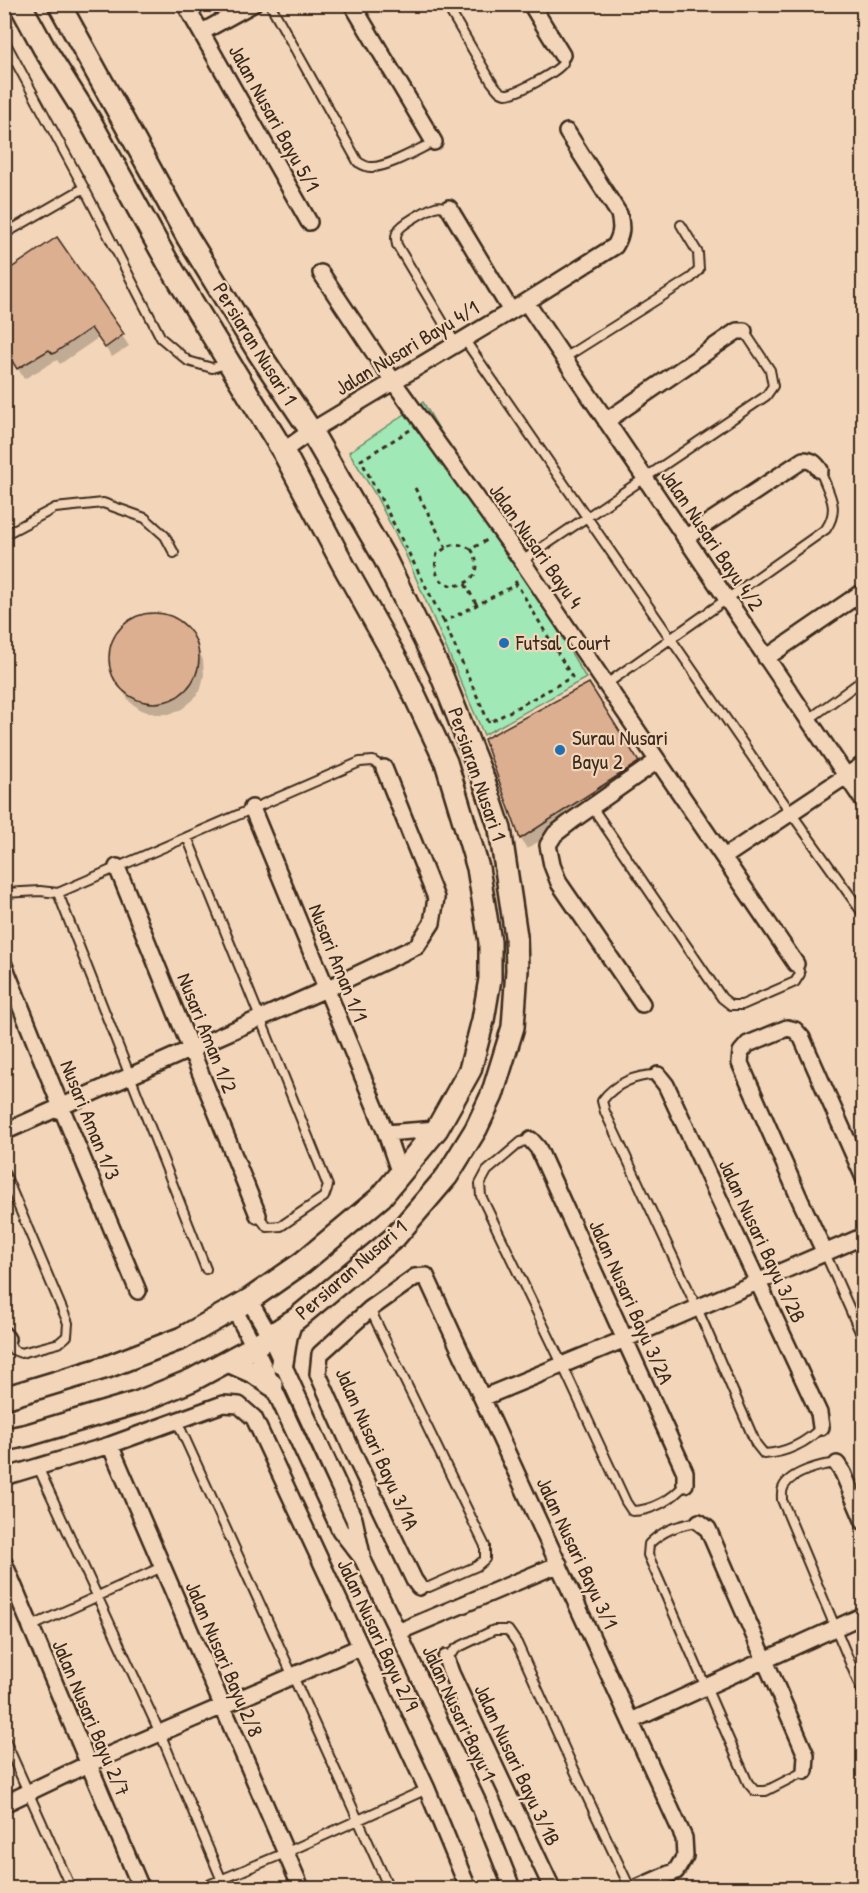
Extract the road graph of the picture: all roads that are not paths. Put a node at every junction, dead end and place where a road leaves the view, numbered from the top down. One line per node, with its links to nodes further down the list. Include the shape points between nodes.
1 (20, 4): 25 (main road, Persiaran Nusari 1, via 167,261)
2 (59, 4): 28 (main road, Persiaran Nusari 1, via 188,237)
3 (185, 4): 9 (street, Jalan Nusari Bayu 5/1)
4 (254, 4): 9 (street)
5 (270, 4): 13 (lane, via 358,162 373,168)
6 (352, 4): 13 (street)
7 (446, 4): 11 (lane, via 491,81 506,94 555,71 563,63)
8 (531, 4): 11 (street)
9 (202, 32): 16 (street, Jalan Nusari Bayu 5/1)
10 (4, 40): 14 (lane)
11 (562, 55)
12 (567, 132): 20 (street, Jalan Nusari Bayu 4/1, via 619,214 621,236 615,246)
13 (434, 142)
14 (84, 188): 18 (lane); 25 (lane, via 161,338 188,362 212,369)
15 (449, 208): 21 (street); 23 (lane, via 436,207 404,224 396,237 397,245)
16 (309, 222)
17 (681, 225): 24 (lane, via 698,253 699,270)
18 (4, 234)
19 (321, 273): 26 (street, Jalan Nusari Bayu 4)
20 (526, 302): 21 (street, Jalan Nusari Bayu 4/1); 24 (street, Jalan Nusari Bayu 4/2)
21 (511, 311): 23 (street, Jalan Nusari Bayu 4/1)
22 (744, 331): 27 (street, via 737,331); 31 (lane, via 770,370 773,386 766,396)
23 (460, 342): 26 (street, Jalan Nusari Bayu 4/1); 32 (lane)
24 (564, 358): 27 (street, Jalan Nusari Bayu 4/2)
25 (231, 363): 29 (main road, Persiaran Nusari 1)
26 (393, 381): 28 (street, Jalan Nusari Bayu 4/1); 36 (street, Jalan Nusari Bayu 4)
27 (606, 421): 31 (street, Jalan Nusari Bayu 4/2)
28 (310, 431): 29 (street, Jalan Nusari Bayu 4/1); 83 (main road, Persiaran Nusari 1, via 384,560 439,669 484,781 500,829 518,970 513,1027 492,1095 447,1176 395,1238)
29 (283, 451): 67 (main road, Persiaran Nusari 1, via 410,685 446,762 478,868 490,942 490,979 470,1070)
30 (820, 470): 34 (street, via 810,460 803,460); 38 (lane, via 834,508 826,529)
31 (645, 477): 32 (lane); 34 (street, Jalan Nusari Bayu 4/2)
32 (587, 517): 36 (lane); 39 (lane)
33 (4, 535): 35 (lane, via 55,508 103,503 146,518 165,536)
34 (685, 538): 38 (street, Jalan Nusari Bayu 4/2)
35 (174, 553)
36 (522, 561): 42 (street, Jalan Nusari Bayu 4)
37 (864, 593): 40 (street)
38 (726, 600): 39 (lane); 40 (street, Jalan Nusari Bayu 4/2)
39 (671, 639): 42 (lane); 51 (lane)
40 (766, 658): 43 (street, Jalan Nusari Bayu 4/2)
41 (864, 679): 43 (lane)
42 (605, 685): 44 (street, Jalan Nusari Bayu 4)
43 (808, 720): 47 (street, Jalan Nusari Bayu 4/2)
44 (657, 761): 49 (street); 53 (street, Jalan Nusari Bayu 4)
45 (864, 764): 47 (street)
46 (384, 768): 50 (lane, via 373,761 360,762); 60 (street, via 436,898 432,923 417,946)
47 (846, 777): 48 (street, Jalan Nusari Bayu 4/2); 51 (street)
48 (864, 802)
49 (592, 807): 58 (lane, via 722,998 731,1005 753,1002 795,981 800,974); 61 (street, via 555,834 548,844 552,865 559,883)
50 (252, 808): 52 (lane); 60 (street, Nusari Aman 1/1)
51 (791, 813): 53 (street); 57 (lane)
52 (187, 837): 54 (lane); 62 (lane)
53 (724, 857): 58 (street, Jalan Nusari Bayu 4)
54 (117, 867): 55 (lane); 63 (street, Nusari Aman 1/2)
55 (58, 893): 56 (lane); 65 (lane)
56 (4, 894)
57 (864, 915)
58 (796, 964)
59 (4, 965): 66 (street, Nusari Aman 1/3)
60 (326, 989): 62 (street); 69 (street, Nusari Aman 1/1)
61 (642, 1004)
62 (259, 1018): 63 (street); 74 (lane, via 328,1186 324,1197 281,1227 267,1227)
63 (191, 1049): 65 (street); 74 (street, Nusari Aman 1/2)
64 (658, 1075): 78 (street, Jalan Nusari Bayu 3/2B); 81 (lane, via 644,1074 609,1090 602,1101)
65 (130, 1076): 66 (street); 77 (lane)
66 (61, 1107): 68 (street); 79 (street, Nusari Aman 1/3)
67 (437, 1129): 69 (street); 72 (main road, Persiaran Nusari 1)
68 (4, 1132)
69 (386, 1133): 72 (street, Nusari Aman 1/1)
70 (531, 1140): 85 (street, Jalan Nusari Bayu 3/2A); 90 (lane, via 521,1142 487,1171 480,1184 481,1196)
71 (4, 1172): 84 (lane, via 68,1323 67,1336 59,1344 21,1353 13,1350)
72 (400, 1174): 80 (main road, Persiaran Nusari 1, via 355,1220)
73 (864, 1178): 76 (street, via 802,1038 787,1028 748,1044 741,1052 740,1063)
74 (258, 1215)
75 (864, 1236): 76 (street)
76 (825, 1253): 78 (street); 87 (lane)
77 (206, 1269)
78 (759, 1281): 81 (street); 95 (street, Jalan Nusari Bayu 3/2B, via 819,1413)
79 (138, 1291)
80 (242, 1304): 86 (street, Jalan Nusari Bayu 1); 92 (main road, Persiaran Nusari 1, via 182,1338 129,1359)
81 (697, 1308): 85 (street); 95 (lane, via 756,1444 764,1454 778,1454 812,1438)
82 (370, 1309): 93 (street, Jalan Nusari Bayu 3/1, via 415,1277 426,1276); 108 (street, Jalan Nusari Bayu 3/1A, via 320,1354 318,1374); 108 (lane, via 485,1546 485,1559 477,1566 429,1587)
83 (291, 1322): 86 (main road, Persiaran Nusari 1); 89 (main road)
84 (6, 1337)
85 (625, 1339): 90 (street); 101 (street, Jalan Nusari Bayu 3/2A, via 685,1472)
86 (262, 1341): 88 (main road, Persiaran Nusari 1); 89 (street, Jalan Nusari Bayu 1); 91 (street, Jalan Nusari Bayu 1)
87 (864, 1341)
88 (228, 1361): 91 (main road); 96 (main road, Persiaran Nusari 1, via 139,1402)
89 (282, 1363): 104 (street, Jalan Nusari Bayu 1, via 354,1519)
90 (562, 1364): 93 (street); 101 (lane, via 632,1511 645,1511 677,1494)
91 (272, 1384): 104 (street, Jalan Nusari Bayu 1, via 340,1530)
92 (4, 1398)
93 (482, 1398): 106 (street, Jalan Nusari Bayu 3/1)
94 (177, 1421): 97 (street); 114 (street, Jalan Nusari Bayu 2/9, via 223,1404 239,1405 254,1418); 117 (lane)
95 (821, 1427)
96 (4, 1440)
97 (110, 1445): 99 (street); 107 (street, Jalan Nusari Bayu 2/8)
98 (837, 1464): 103 (street); 112 (lane, via 824,1464 789,1479 782,1489 782,1500)
99 (38, 1467): 100 (street); 109 (lane)
100 (4, 1477)
101 (685, 1484)
102 (699, 1522): 116 (street, via 708,1529); 118 (lane, via 657,1536 649,1544 648,1555)
103 (864, 1522)
104 (362, 1558): 113 (street, Jalan Nusari Bayu 1)
105 (4, 1563): 111 (street, Jalan Nusari Bayu 2/7)
106 (560, 1564): 113 (street); 121 (street, Jalan Nusari Bayu 3/1)
107 (162, 1567): 109 (lane); 120 (street, Jalan Nusari Bayu 2/8)
108 (419, 1587)
109 (98, 1597): 111 (lane); 122 (lane)
110 (864, 1615): 112 (street)
111 (30, 1627): 124 (street, Jalan Nusari Bayu 2/7)
112 (834, 1628): 116 (street); 119 (lane)
113 (398, 1632): 139 (street, Jalan Nusari Bayu 1, via 480,1808)
114 (360, 1647): 117 (street); 126 (street, Jalan Nusari Bayu 2/9)
115 (447, 1658): 140 (street, Jalan Nusari Bayu 3/1B); 141 (lane, via 457,1648 494,1630 508,1630 518,1642)
116 (764, 1659): 118 (street); 125 (street, via 806,1755)
117 (292, 1676): 120 (street); 129 (lane)
118 (706, 1688): 121 (street); 125 (lane, via 747,1783 755,1791 766,1791)
119 (864, 1696)
120 (222, 1706): 122 (street); 130 (street, Jalan Nusari Bayu 2/8)
121 (631, 1721): 142 (street, Jalan Nusari Bayu 3/1, via 684,1838 685,1856 676,1871)
122 (160, 1733): 124 (street); 131 (lane)
123 (4, 1738): 127 (lane)
124 (88, 1764): 127 (street); 133 (street, Jalan Nusari Bayu 2/7)
125 (805, 1771)
126 (426, 1789): 129 (lane); 138 (street, Jalan Nusari Bayu 2/9)
127 (29, 1791): 128 (street); 132 (lane)
128 (4, 1804)
129 (359, 1820): 130 (lane); 137 (lane)
130 (285, 1853): 131 (lane); 136 (street, Jalan Nusari Bayu 2/8)
131 (221, 1879): 134 (lane); 135 (lane)
132 (71, 1888)
133 (141, 1888)
134 (201, 1888)
135 (225, 1888)
136 (301, 1888)
137 (388, 1888)
138 (468, 1888)
139 (512, 1888)
140 (552, 1888)
141 (630, 1888)
142 (637, 1888)

